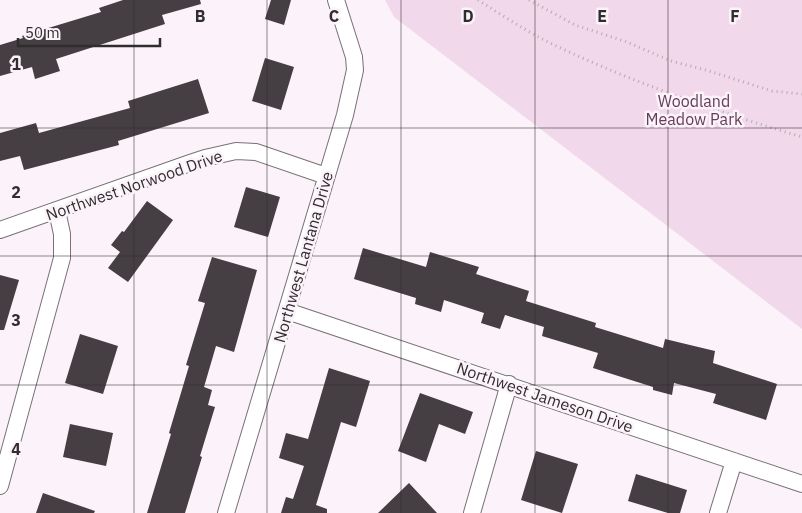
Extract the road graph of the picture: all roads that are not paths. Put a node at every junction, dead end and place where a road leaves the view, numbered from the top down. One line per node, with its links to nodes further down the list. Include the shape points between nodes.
1 (336, 0): 2 (street, Northwest Lantana Drive, via 355,70)
2 (326, 176): 3 (street, Northwest Norwood Drive, via 256,152 236,151 205,158); 5 (street, Northwest Lantana Drive)
3 (57, 211): 4 (street, Northwest Norwood Drive); 9 (street, via 62,234 62,258)
4 (0, 230)
5 (287, 310): 6 (street, Northwest Jameson Drive); 10 (street, Northwest Lantana Drive)
6 (510, 384): 7 (street, Northwest Jameson Drive); 11 (street)
7 (734, 461): 8 (street, Northwest Jameson Drive); 12 (street)
8 (802, 484)
9 (0, 486)
10 (226, 513)
11 (472, 513)
12 (718, 513)

